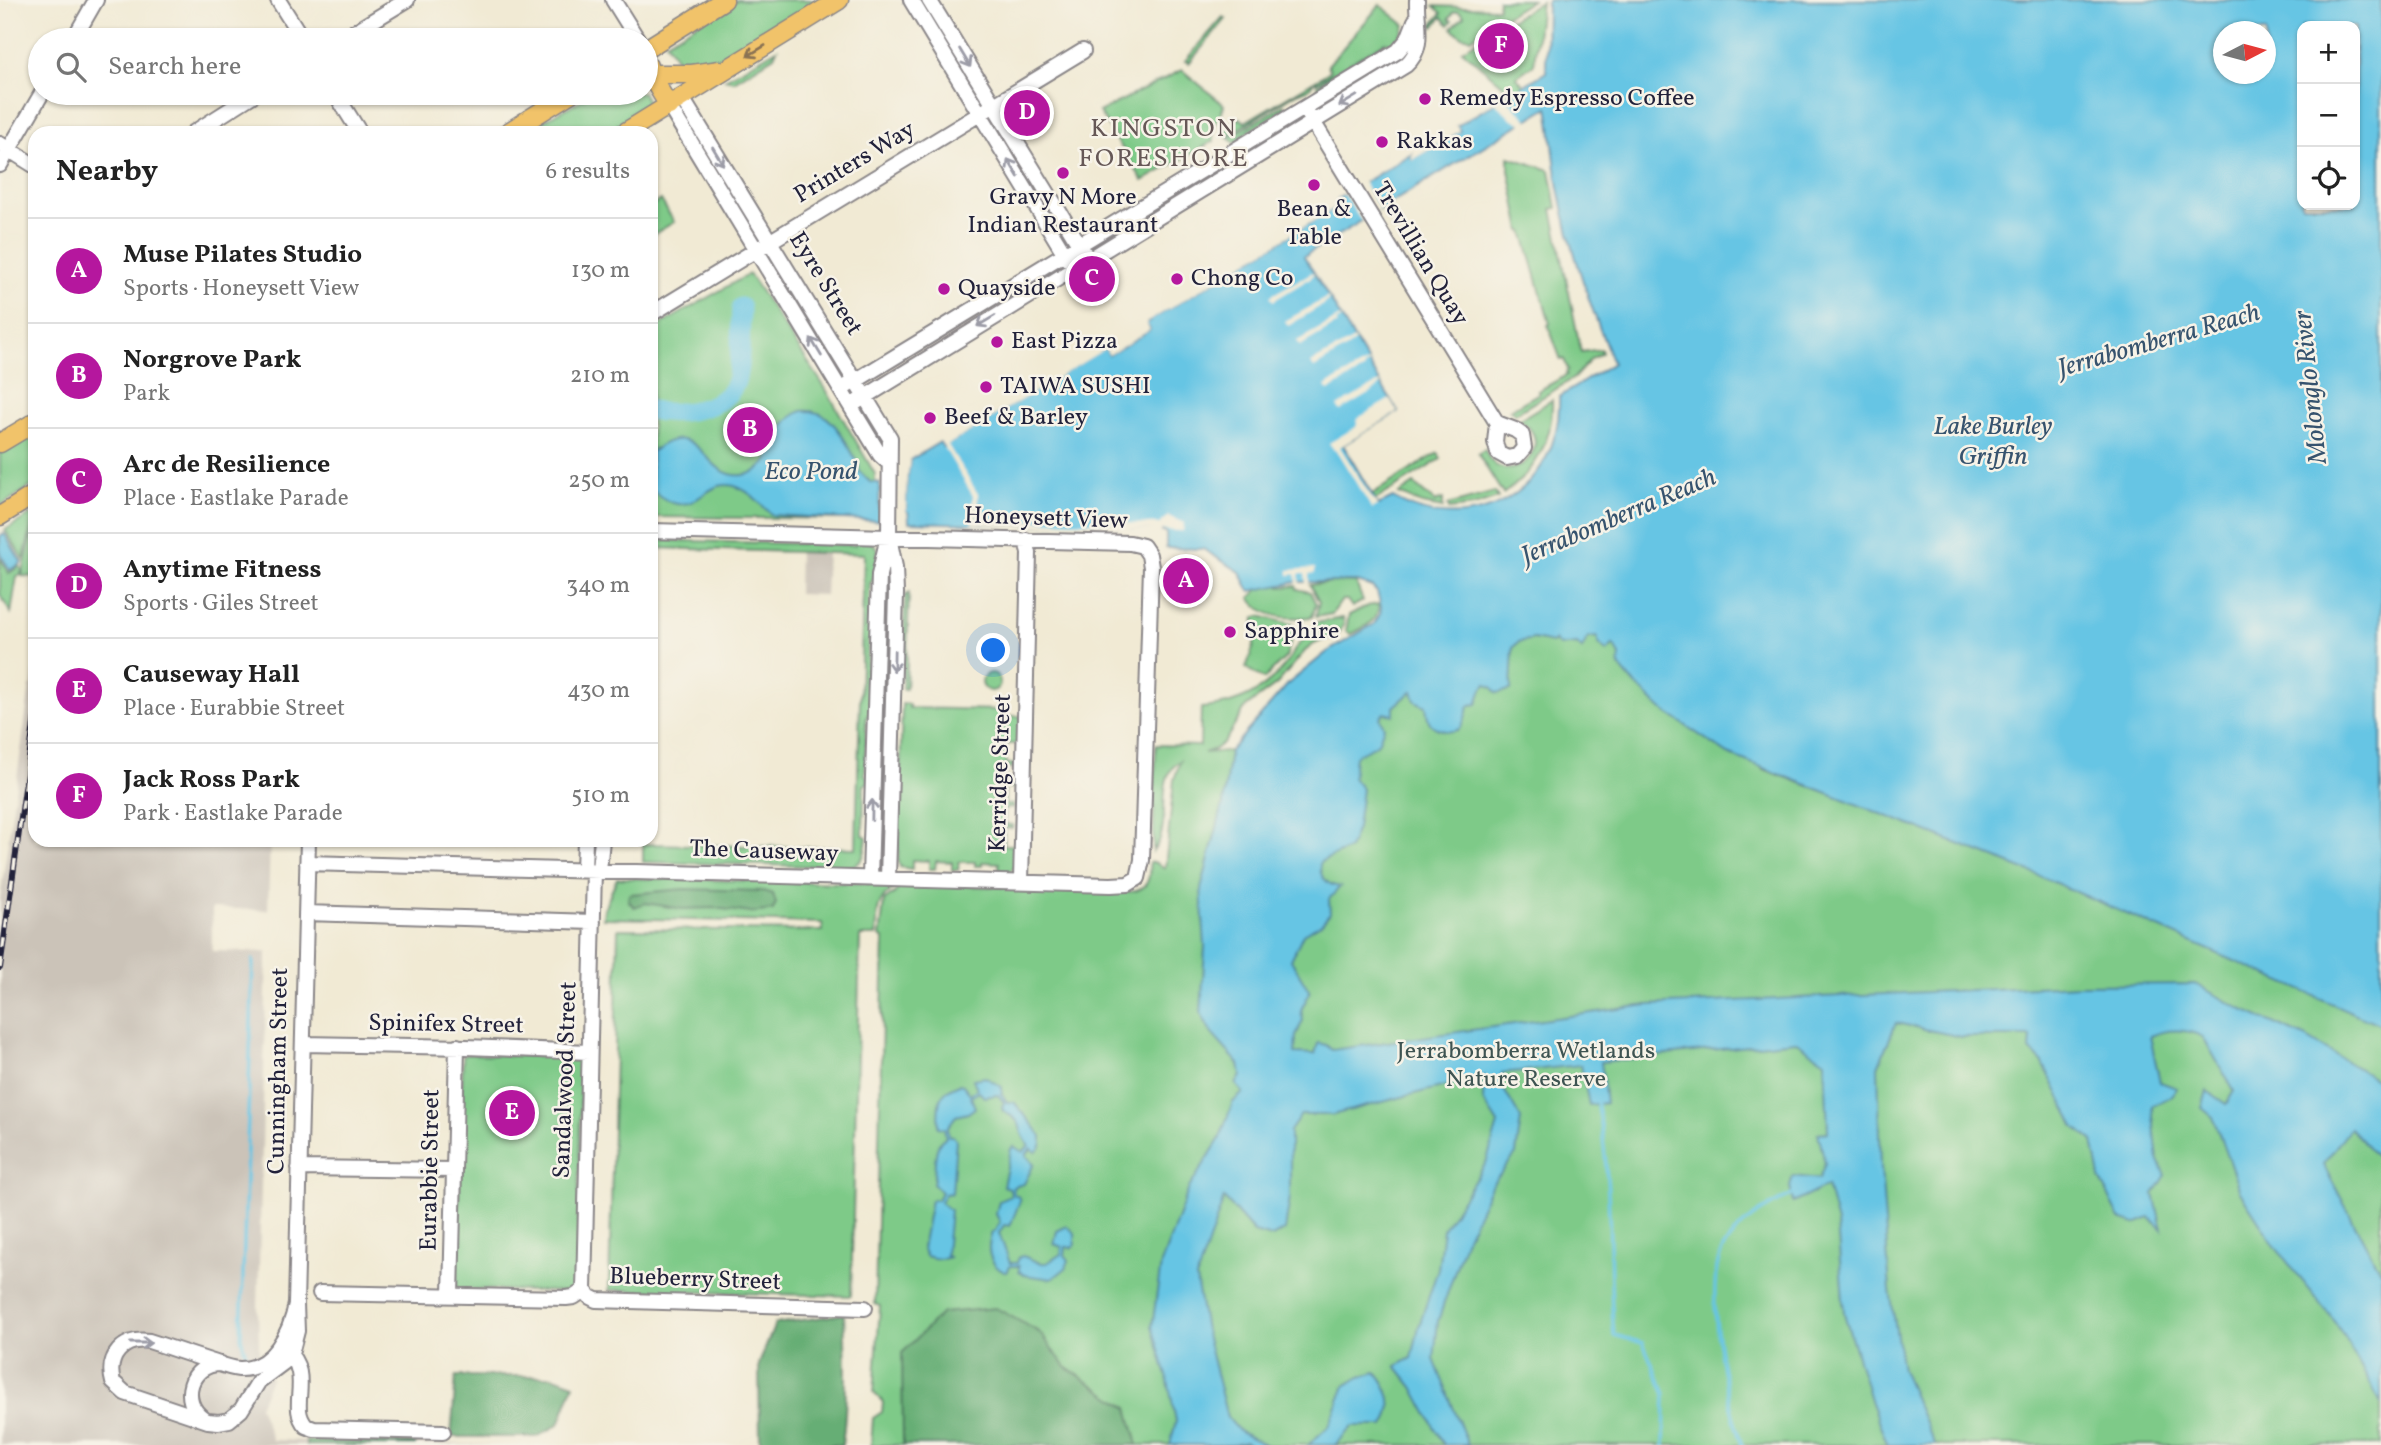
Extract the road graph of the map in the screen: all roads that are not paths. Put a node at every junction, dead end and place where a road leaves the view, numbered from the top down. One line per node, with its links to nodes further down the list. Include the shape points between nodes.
1 (96, 0): 10 (street)
2 (278, 0): 11 (street)
3 (407, 0): 12 (street)
4 (613, 0): 13 (street)
5 (724, 0): 14 (main road)
6 (839, 0): 19 (main road, one-way to 19)
7 (930, 1): 8 (street); 28 (street, one-way to 28)
8 (914, 5): 30 (street)
9 (1417, 7): 16 (street, via 1409,37); 17 (street, via 1418,47)
10 (79, 28)
11 (296, 28)
12 (361, 28)
13 (630, 28)
14 (658, 43)
15 (1083, 51): 28 (street, Printers Way)
16 (1398, 51): 17 (street, via 1408,50); 29 (street)
17 (1411, 60): 31 (street, one-way to 31)
18 (658, 64): 21 (main road, Eyre Street)
19 (727, 69): 21 (main road); 23 (main road)
20 (658, 72): 21 (main road)
21 (669, 75): 23 (main road, Eyre Street)
22 (658, 81): 23 (main road, Eyre Street)
23 (676, 102): 35 (main road); 36 (street, Eyre Street); 37 (street, Eyre Street)
24 (34, 105): 38 (street)
25 (237, 105): 32 (street)
26 (342, 105): 33 (street)
27 (552, 105): 34 (main road)
28 (994, 105): 30 (street, Printers Way); 41 (street)
29 (1305, 108): 31 (street, Trevillian Quay); 41 (street)
30 (980, 114): 42 (street, Printers Way); 43 (street, one-way to 30)
31 (1313, 122): 44 (street); 51 (street, Trevillian Quay)
32 (203, 126)
33 (355, 126)
34 (518, 126)
35 (636, 126)
36 (705, 135): 37 (street); 42 (street, Eyre Street, one-way to 42)
37 (692, 143): 42 (street, Eyre Street)
38 (5, 147): 39 (street); 40 (street)
39 (28, 162)
40 (0, 165)
41 (1080, 245): 43 (street); 44 (street)
42 (763, 246): 46 (street, Printers Way); 47 (street, Eyre Street); 48 (street, Eyre Street, one-way to 42)
43 (1065, 254): 45 (street); 47 (street)
44 (1088, 259): 45 (street)
45 (1073, 268): 49 (street, one-way to 49)
46 (658, 310)
47 (856, 381): 48 (street); 49 (street, Eyre Street)
48 (842, 389): 50 (street, Eyre Street)
49 (865, 396): 50 (street); 54 (street, Eyre Street, via 890,438)
50 (852, 405): 54 (street, Eyre Street)
51 (1497, 423)
52 (28, 426): 53 (main road)
53 (0, 443)
54 (889, 463): 58 (street, Eyre Street)
55 (28, 498): 56 (main road)
56 (0, 516)
57 (658, 531): 58 (street, Honeysett View)
58 (889, 537): 59 (street, Honeysett View); 65 (street, Eyre Street, one-way to 58, via 879,576); 66 (street, Eyre Street, one-way to 66, via 896,593)
59 (1026, 540): 67 (street, Honeysett View, via 1136,543 1150,558 1142,860); 68 (street, Kerridge Street)
60 (307, 847): 63 (street, Cunningham Street)
61 (587, 847): 64 (street)
62 (600, 847): 64 (street)
63 (307, 863): 64 (street, The Causeway); 69 (street, Cunningham Street)
64 (592, 870): 65 (street, The Causeway); 70 (street, Sandalwood Street)
65 (870, 878): 66 (street, The Causeway)
66 (888, 879): 68 (street, The Causeway)
67 (1135, 881): 68 (street, The Causeway, via 1119,885)
68 (1021, 882)
69 (306, 913): 70 (street); 71 (street, Cunningham Street)
70 (593, 922): 73 (street, Sandalwood Street)
71 (303, 1044): 72 (street, Spinifex Street); 74 (street, Cunningham Street)
72 (457, 1046): 73 (street, Spinifex Street); 75 (street, Eurabbie Street)
73 (589, 1052): 76 (street, Sandalwood Street)
74 (299, 1168): 75 (street); 80 (street, Cunningham Street, via 297,1331)
75 (454, 1170): 78 (street, Eurabbie Street)
76 (584, 1290): 78 (street, Blueberry Street, via 568,1298); 79 (street, Blueberry Street, via 596,1300)
77 (320, 1293): 78 (street, Blueberry Street)
78 (451, 1295)
79 (865, 1308)
80 (286, 1350): 81 (street, via 243,1369); 82 (street, via 283,1363 259,1381); 84 (street, via 300,1374 300,1417 306,1426)
81 (227, 1366): 82 (street, via 245,1383); 83 (street, via 203,1369 190,1387 192,1406); 83 (street, one-way to 81, via 121,1391 111,1376 113,1359 125,1345 141,1340)
82 (244, 1404): 83 (street, via 229,1420)
83 (204, 1419)
84 (443, 1432)

